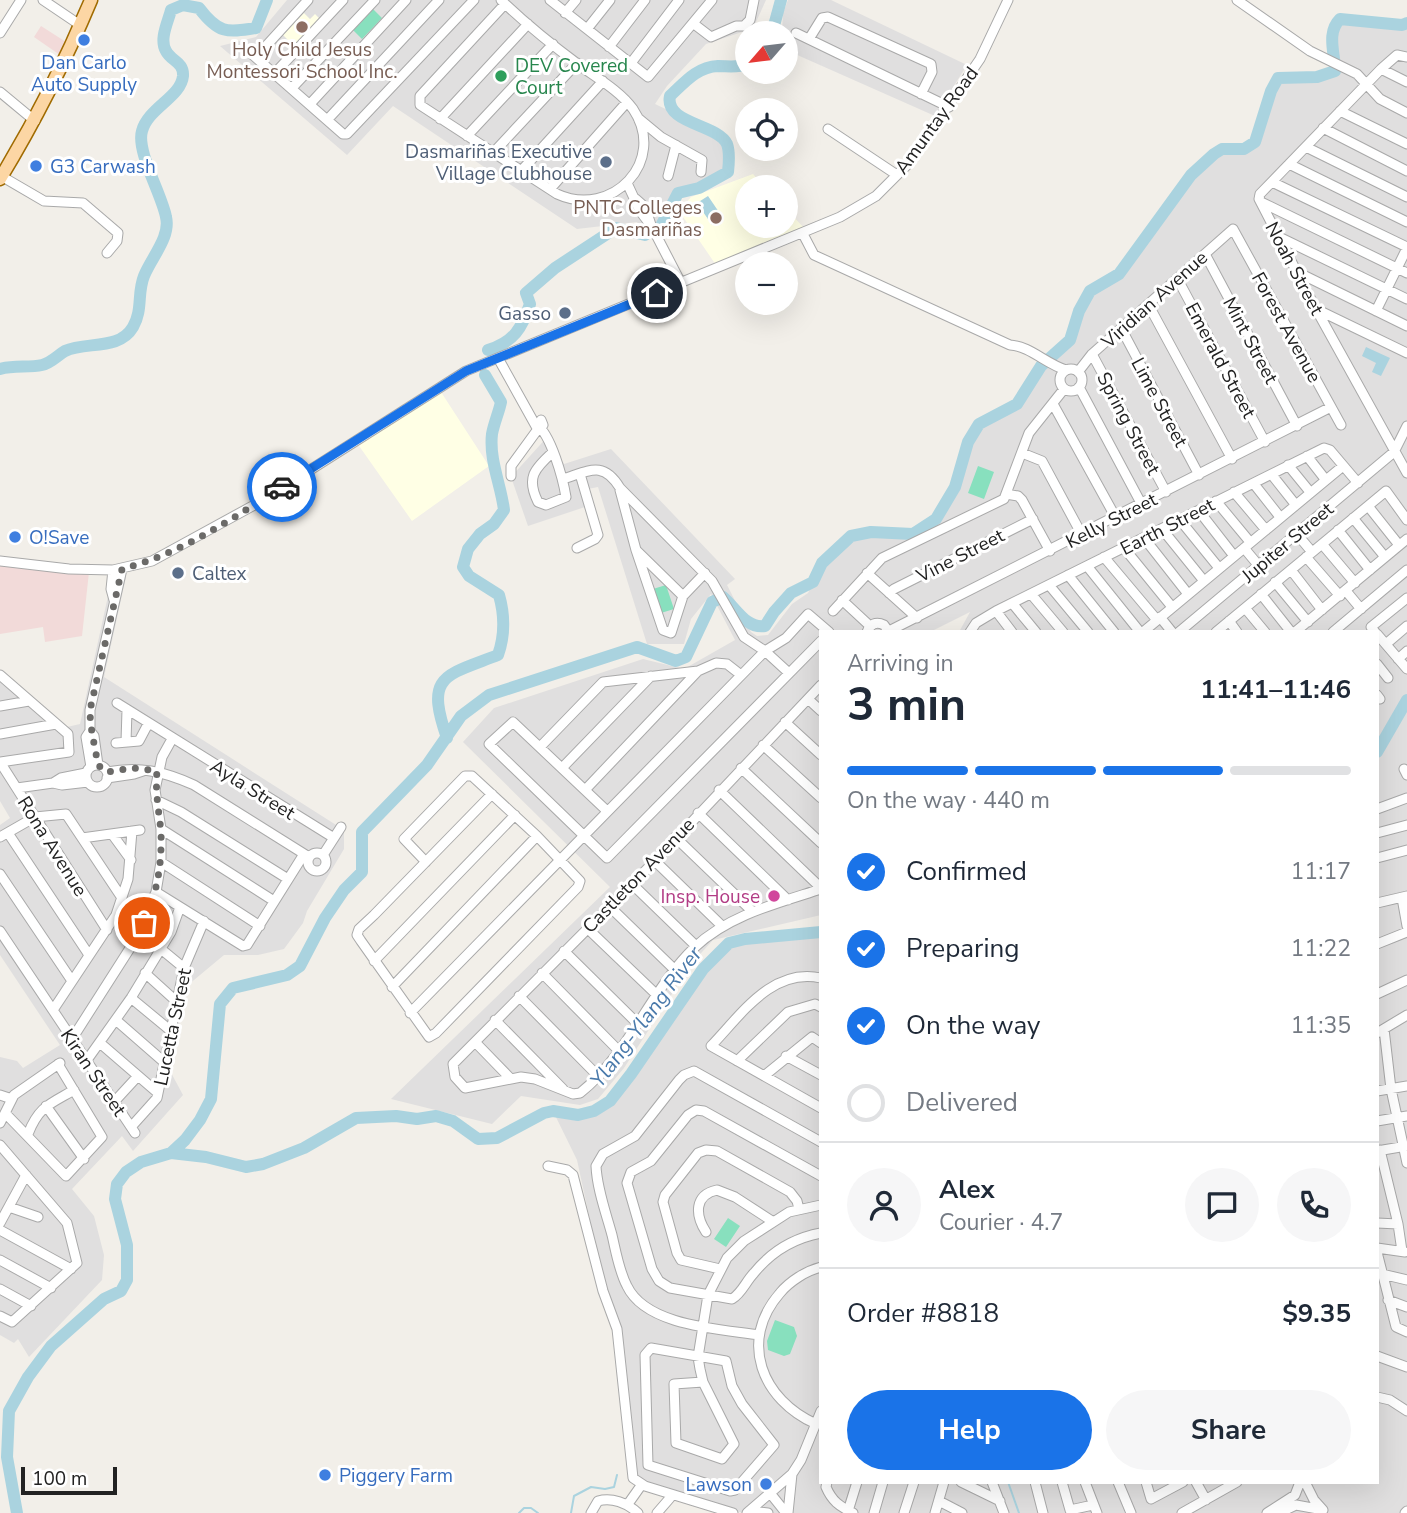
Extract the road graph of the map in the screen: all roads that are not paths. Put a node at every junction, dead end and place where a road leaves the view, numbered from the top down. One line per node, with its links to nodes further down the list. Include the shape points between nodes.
1 (21, 0): 25 (street)
2 (43, 0): 23 (street)
3 (91, 0): 23 (main road)
4 (308, 0): 31 (street)
5 (343, 0): 36 (street)
6 (375, 0): 40 (street)
7 (406, 0): 44 (street)
8 (439, 0): 49 (street)
9 (474, 0): 49 (street, via 347,134)
10 (550, 0): 20 (street)
11 (576, 0): 20 (street)
12 (610, 0): 24 (street)
13 (645, 0): 29 (street)
14 (679, 0): 34 (street)
15 (712, 0): 22 (street)
16 (754, 0): 22 (street, via 744,26 711,37)
17 (1008, 0): 45 (street, Amuntay Road, via 980,59)
18 (1237, 0): 39 (street)
19 (503, 2): 21 (street); 50 (street, via 419,96 420,106)
20 (565, 13): 24 (street)
21 (528, 24): 28 (street); 50 (street)
22 (694, 24): 34 (street, via 648,77)
23 (80, 25): 51 (main road)
24 (587, 29): 29 (street)
25 (0, 33)
26 (798, 34): 27 (street)
27 (809, 40): 42 (street); 42 (street, via 822,18 828,17 931,64)
28 (553, 44): 33 (street); 54 (street)
29 (609, 47): 34 (street)
30 (246, 49): 31 (street)
31 (256, 57): 36 (street)
32 (1407, 57): 35 (street, via 1397,55)
33 (577, 63): 37 (street); 58 (street)
34 (631, 63)
35 (1381, 69): 38 (street); 39 (street, Noah Street)
36 (275, 73): 40 (street)
37 (603, 81): 43 (street); 60 (street)
38 (1407, 82)
39 (1365, 85): 46 (street, Noah Street); 47 (street)
40 (292, 88): 44 (street)
41 (0, 92): 51 (street)
42 (921, 94): 45 (street)
43 (627, 102): 48 (street); 68 (street)
44 (310, 104): 49 (street)
45 (948, 107): 63 (street, Amuntay Road)
46 (1340, 111): 52 (street, Noah Street); 55 (street)
47 (1407, 113)
48 (638, 118): 56 (street); 67 (street, via 642,153)
49 (328, 119)
50 (440, 119): 54 (street)
51 (35, 121): 65 (main road)
52 (1323, 128): 57 (street, Noah Street); 61 (street)
53 (828, 129): 63 (street)
54 (467, 136): 58 (street)
55 (1407, 144)
56 (676, 145): 62 (street, via 702,160); 64 (street)
57 (1306, 147): 59 (street, Noah Street); 69 (street)
58 (493, 153): 60 (street)
59 (1289, 164): 66 (street, Noah Street); 71 (street)
60 (521, 171): 68 (street)
61 (1407, 171)
62 (701, 172)
63 (897, 175): 73 (street, Amuntay Road, via 876,196)
64 (668, 176)
65 (1, 177): 76 (street, via 44,201 84,204 118,233)
66 (1272, 182): 70 (street, Noah Street, via 1260,194); 75 (street)
67 (626, 183): 68 (street, via 589,201 573,200); 82 (street, via 645,207)
68 (550, 189)
69 (1407, 197)
70 (1260, 202): 74 (street, Noah Street); 78 (street)
71 (1407, 222)
72 (1233, 229): 77 (street, Viridian Avenue); 98 (street, Forest Avenue)
73 (803, 233): 82 (street, Amuntay Road); 94 (street, via 814,255 1012,348 1025,349)
74 (1277, 236): 79 (street, Noah Street); 83 (street)
75 (1407, 248): 78 (street)
76 (107, 253)
77 (1205, 254): 81 (street, Viridian Avenue); 101 (street, Mint Street)
78 (1397, 268): 80 (street); 83 (street)
79 (1297, 272): 86 (street, Noah Street); 87 (street)
80 (1407, 273)
81 (1177, 278): 85 (street, Viridian Avenue); 103 (street, Emerald Street)
82 (681, 283): 92 (street, Amuntay Road)
83 (1387, 289): 84 (street); 87 (street)
84 (1407, 299)
85 (1148, 304): 89 (street, Viridian Avenue); 108 (street)
86 (1316, 309): 90 (street); 104 (street, Noah Street)
87 (1376, 311): 88 (street)
88 (1407, 326)
89 (1121, 328): 91 (street, Viridian Avenue); 114 (street, Lime Street)
90 (1407, 352)
91 (1092, 354): 93 (street, Viridian Avenue); 121 (street, Spring Street)
92 (498, 358): 99 (street); 157 (street, Amuntay Road, via 466,371 179,548)
93 (1078, 372): 94 (street); 95 (street, via 1082,377)
94 (1063, 373): 96 (street, via 1060,384)
95 (1079, 387): 96 (street); 127 (street)
96 (1064, 389): 97 (street)
97 (1054, 404): 105 (street, via 1029,433); 131 (street)
98 (1331, 407): 100 (street, Forest Avenue); 101 (street, Kelly Street)
99 (539, 425): 106 (street); 113 (street, via 511,466)
100 (1341, 425)
101 (1297, 426): 103 (street, Kelly Street)
102 (1407, 426): 104 (street)
103 (1265, 442): 108 (street, Kelly Street)
104 (1394, 452): 111 (street, Noah Street); 118 (street, Jupiter Street)
105 (1022, 453): 124 (street); 140 (street, via 1042,461)
106 (553, 454): 116 (street); 116 (street, via 532,476 538,502 546,505 566,497)
107 (1307, 456): 109 (street, Earth Street); 110 (street, Earth Street, via 1327,448); 117 (street)
108 (1232, 459): 114 (street, Kelly Street)
109 (1288, 465): 115 (street, Earth Street); 123 (street)
110 (1343, 466): 117 (street); 118 (street, Earth Street)
111 (1407, 473)
112 (580, 474): 116 (street); 120 (street, via 605,471); 145 (street, via 598,535)
113 (511, 475)
114 (1199, 475): 121 (street, Kelly Street)
115 (1272, 475): 119 (street, Earth Street); 126 (street)
116 (563, 479)
117 (1325, 479): 123 (street)
118 (1358, 483): 139 (street, Jupiter Street)
119 (1254, 484): 122 (street, Earth Street); 130 (street)
120 (620, 488): 147 (street); 161 (street)
121 (1166, 492): 127 (street, Kelly Street)
122 (1234, 492): 125 (street, Earth Street); 137 (street)
123 (1310, 492): 126 (street)
124 (1006, 494): 133 (street, via 1018,496); 162 (street, via 1004,499 882,558)
125 (1216, 501): 129 (street, Earth Street); 144 (street)
126 (1295, 504): 130 (street)
127 (1142, 505): 131 (street, Kelly Street)
128 (1368, 506): 132 (street); 135 (street, via 1386,491); 142 (street)
129 (1199, 511): 134 (street, Earth Street); 150 (street)
130 (1280, 517): 137 (street)
131 (1116, 518): 140 (street, Kelly Street)
132 (1353, 518): 138 (street); 152 (street)
133 (1033, 519): 148 (street); 168 (street, Vine Street)
134 (1180, 520): 136 (street, Earth Street); 156 (street)
135 (1407, 520)
136 (1162, 529): 141 (street, Earth Street); 164 (street)
137 (1266, 530): 144 (street)
138 (1338, 530): 143 (street); 159 (street)
139 (1297, 533): 149 (street); 155 (street, Jupiter Street)
140 (1082, 535): 148 (street, Kelly Street)
141 (1144, 538): 146 (street, Earth Street); 171 (street)
142 (1403, 542): 152 (street)
143 (1322, 544): 149 (street); 166 (street)
144 (1247, 545): 150 (street); 155 (street)
145 (577, 548)
146 (1124, 548): 151 (street, Earth Street); 177 (street)
147 (636, 550): 173 (street); 173 (street, via 666,632 671,633)
148 (1050, 551): 183 (street, Kelly Street)
149 (1309, 554): 158 (street); 169 (street)
150 (1234, 556): 156 (street)
151 (1104, 557): 154 (street, Earth Street); 184 (street)
152 (1385, 557): 159 (street)
153 (0, 561): 157 (street, Amuntay Road)
154 (1087, 566): 163 (street, Earth Street); 198 (street)
155 (1259, 566): 201 (street, Jupiter Street)
156 (1219, 568): 164 (street)
157 (118, 570): 242 (street, via 119,590 86,737)
158 (1291, 570): 165 (street); 180 (street)
159 (1370, 570): 166 (street)
160 (1407, 570): 179 (street)
161 (705, 573): 173 (street); 212 (street, via 744,637)
162 (867, 573): 168 (street); 175 (street)
163 (1068, 575): 167 (street, Earth Street); 197 (street)
164 (1204, 581): 171 (street)
165 (1275, 582): 172 (street); 186 (street)
166 (1355, 583): 169 (street)
167 (1049, 585): 170 (street, Earth Street); 196 (street)
168 (889, 593): 183 (street)
169 (1343, 593): 179 (street); 180 (street)
170 (1031, 594): 176 (street, Earth Street); 195 (street)
171 (1188, 594): 177 (street)
172 (1261, 594): 178 (street); 205 (street)
173 (682, 596)
174 (1407, 598): 208 (street)
175 (842, 600): 181 (street); 189 (street)
176 (1012, 603): 182 (street, Earth Street); 194 (street)
177 (1172, 607): 184 (street)
178 (1245, 608): 185 (street); 204 (street)
179 (1361, 609): 207 (street)
180 (1322, 610): 186 (street)
181 (833, 611)
182 (996, 611): 188 (street, Earth Street); 193 (street)
183 (917, 618): 192 (street, Kelly Street)
184 (1159, 619): 199 (street); 200 (street)
185 (1228, 621): 202 (street); 203 (street)
186 (1308, 622): 206 (street)
187 (1407, 626): 211 (street)
188 (973, 627)
189 (868, 629): 191 (street, via 881,623)
190 (827, 630): 212 (street, via 808,614 786,638)
191 (888, 630)
192 (891, 630)
193 (1010, 630)
194 (1034, 630)
195 (1061, 630)
196 (1086, 630)
197 (1112, 630)
198 (1140, 630)
199 (1145, 630)
200 (1170, 630)
201 (1182, 630)
202 (1218, 630)
203 (1235, 630)
204 (1263, 630)
205 (1291, 630)
206 (1296, 630)
207 (1335, 630)
208 (1376, 630)
209 (1379, 636): 211 (street)
210 (819, 643): 218 (street)
211 (1386, 644): 214 (street)
212 (765, 651): 218 (street); 219 (street)
213 (1407, 651): 214 (street)
214 (1398, 659): 216 (street)
215 (1379, 667): 222 (street)
216 (1407, 669)
217 (698, 671): 219 (street, via 716,663 727,664); 220 (street); 245 (street)
218 (789, 673): 262 (street, via 607,858)
219 (741, 675): 252 (street)
220 (651, 676): 236 (street, via 603,682); 239 (street)
221 (2, 678): 225 (street)
222 (1388, 678)
223 (819, 687): 224 (street, Castleton Avenue)
224 (808, 699): 228 (street); 230 (street, Castleton Avenue)
225 (29, 701): 227 (street); 231 (street)
226 (117, 703): 229 (street, Ayla Street)
227 (0, 706)
228 (819, 709)
229 (127, 710): 232 (street, Ayla Street); 232 (street, via 121,743 139,741)
230 (785, 722): 235 (street, Castleton Avenue); 237 (street)
231 (56, 724): 233 (street); 238 (street, via 68,734 69,752)
232 (148, 724): 234 (street, Ayla Street)
233 (0, 734)
234 (172, 739): 241 (street); 266 (street, Ayla Street)
235 (763, 745): 240 (street, Castleton Avenue); 248 (street)
236 (540, 747): 239 (street); 262 (street, via 513,722 489,744)
237 (819, 753)
238 (0, 762): 244 (street, Rona Avenue)
239 (562, 768): 245 (street)
240 (741, 768): 246 (street, Castleton Avenue); 267 (street)
241 (157, 771): 243 (street); 250 (street); 269 (street, via 194,785)
242 (91, 772): 243 (street); 243 (street, via 94,786 101,786); 244 (street)
243 (107, 775)
244 (17, 788): 255 (street, Rona Avenue)
245 (585, 790): 252 (street)
246 (719, 790): 253 (street, Castleton Avenue); 280 (street)
247 (492, 794): 254 (street); 276 (street); 276 (street, via 472,776 465,776 404,839)
248 (819, 795)
249 (1407, 798): 251 (street)
250 (156, 800): 258 (street); 278 (street)
251 (1379, 808)
252 (607, 811): 262 (street)
253 (698, 813): 264 (street, Castleton Avenue); 285 (street)
254 (515, 816): 263 (street); 304 (street)
255 (35, 817): 261 (street); 265 (street, via 66,814); 296 (street, Rona Avenue)
256 (1407, 825): 259 (street)
257 (341, 827): 266 (street)
258 (160, 829): 275 (street); 286 (street)
259 (1379, 832)
260 (112, 834): 265 (street); 273 (street); 273 (street, via 136,830)
261 (4, 835): 303 (street)
262 (584, 835): 272 (street)
263 (537, 836): 272 (street); 312 (street)
264 (676, 837): 274 (street, Castleton Avenue); 290 (street)
265 (82, 838): 284 (street)
266 (334, 838): 270 (street)
267 (819, 841)
268 (1407, 850): 271 (street)
269 (307, 855): 270 (street); 270 (street, via 310,868 317,872 326,865); 278 (street)
270 (323, 855)
271 (1379, 857)
272 (560, 859): 320 (street); 320 (street, via 580,884 445,1023 429,1037)
273 (131, 860): 284 (street)
274 (655, 861): 279 (street, Castleton Avenue); 293 (street)
275 (161, 862): 282 (street); 292 (street)
276 (426, 862): 304 (street, via 359,929 357,936)
277 (0, 874): 311 (street)
278 (288, 879): 286 (street)
279 (632, 884): 288 (street, Castleton Avenue); 300 (street)
280 (819, 886)
281 (819, 889): 285 (street)
282 (156, 892): 289 (street); 327 (street, via 132,945)
283 (1404, 897): 287 (street); 294 (street)
284 (122, 898): 296 (street)
285 (788, 900): 290 (street)
286 (274, 901): 292 (street)
287 (1379, 903)
288 (609, 906): 295 (street, Castleton Avenue); 306 (street)
289 (180, 907): 291 (street); 301 (street)
290 (753, 912): 293 (street)
291 (204, 921): 292 (street, via 243,946); 305 (street, Lucetta Street)
292 (260, 926)
293 (722, 926): 300 (street)
294 (1407, 926)
295 (587, 928): 302 (street, Castleton Avenue); 315 (street)
296 (107, 930): 303 (street)
297 (0, 931): 319 (street, Kiran Street)
298 (1407, 932): 299 (street)
299 (1379, 943)
300 (696, 946): 306 (street)
301 (161, 949): 305 (street); 307 (street)
302 (564, 951): 308 (street, Castleton Avenue); 324 (street)
303 (89, 955): 311 (street)
304 (374, 961): 312 (street)
305 (184, 968): 317 (street, Lucetta Street)
306 (675, 970): 315 (street)
307 (145, 972): 316 (street); 317 (street)
308 (542, 973): 314 (street, Castleton Avenue); 331 (street)
309 (819, 978): 334 (street, via 783,980 760,994 711,1046)
310 (1407, 980): 313 (street)
311 (72, 981): 319 (street)
312 (392, 987): 320 (street)
313 (1379, 993)
314 (519, 996): 322 (street, Castleton Avenue); 339 (street)
315 (658, 996): 324 (street)
316 (131, 998): 323 (street); 325 (street)
317 (177, 1002): 325 (street, Lucetta Street)
318 (819, 1006): 334 (street, via 788,1012)
319 (53, 1010): 327 (street, Kiran Street)
320 (410, 1013)
321 (1407, 1015): 326 (street)
322 (495, 1020): 329 (street, Castleton Avenue); 344 (street)
323 (117, 1021): 330 (street); 335 (street)
324 (638, 1024): 331 (street)
325 (171, 1031): 335 (street, Lucetta Street)
326 (1381, 1031): 342 (street)
327 (72, 1039): 333 (street, Kiran Street)
328 (819, 1041): 332 (street, via 812,1037)
329 (475, 1042): 340 (street); 340 (street, Castleton Avenue, via 453,1064 454,1077 465,1088)
330 (100, 1043): 333 (street); 338 (street)
331 (619, 1051): 339 (street)
332 (786, 1056): 336 (street); 337 (street)
333 (86, 1060): 349 (street, Kiran Street)
334 (737, 1061): 337 (street)
335 (164, 1062): 346 (street, Lucetta Street)
336 (819, 1074)
337 (764, 1076): 351 (street)
338 (137, 1077): 346 (street); 349 (street)
339 (599, 1077): 344 (street, via 580,1093)
340 (510, 1078): 344 (street, via 535,1079)
341 (1407, 1086): 342 (street)
342 (1391, 1089): 345 (street); 353 (street)
343 (74, 1090): 348 (street, via 59,1064); 350 (street); 362 (street, via 102,1137)
344 (566, 1091)
345 (1379, 1091)
346 (158, 1093): 356 (street, Lucetta Street)
347 (0, 1095): 348 (street)
348 (12, 1099): 352 (street)
349 (114, 1102): 356 (street, Kiran Street)
350 (46, 1106): 357 (street, via 35,1116); 362 (street)
351 (819, 1107)
352 (5, 1113): 355 (street); 357 (street)
353 (1402, 1117): 354 (street); 360 (street)
354 (1379, 1121)
355 (0, 1123)
356 (133, 1130)
357 (28, 1134): 362 (street, via 66,1176)
358 (819, 1141): 394 (street, via 694,1071 679,1080 635,1136 599,1159 597,1175 628,1288 640,1304 659,1316)
359 (0, 1145): 365 (street)
360 (1405, 1146): 361 (street); 363 (street)
361 (1379, 1151): 374 (street)
362 (84, 1159)
363 (1407, 1163)
364 (548, 1166): 437 (street, via 573,1175 617,1329 633,1478 645,1486)
365 (26, 1175): 368 (street); 383 (street, via 67,1223 77,1263)
366 (819, 1175): 389 (street, via 696,1110 651,1161 631,1172 628,1189 655,1275 670,1288)
367 (819, 1205): 369 (street)
368 (9, 1207): 370 (street); 372 (street)
369 (799, 1209): 371 (street); 384 (street, via 790,1192 717,1151 698,1153 667,1190 663,1202 681,1260)
370 (38, 1217)
371 (772, 1221): 376 (street, via 717,1190 699,1201 699,1221); 384 (street, via 744,1241)
372 (0, 1223)
373 (1379, 1223): 374 (street)
374 (1398, 1224): 379 (street)
375 (0, 1230): 383 (street)
376 (706, 1232)
377 (819, 1234): 389 (street, via 778,1251 735,1298)
378 (1379, 1250): 379 (street)
379 (1404, 1252)
380 (0, 1260): 387 (street)
381 (1379, 1260): 385 (street)
382 (819, 1267): 396 (street, via 784,1288 769,1307)
383 (71, 1269): 387 (street)
384 (720, 1269): 389 (street)
385 (1382, 1274): 386 (street); 390 (street)
386 (1407, 1280)
387 (51, 1288): 391 (street)
388 (0, 1289): 391 (street)
389 (708, 1295): 394 (street)
390 (1388, 1300): 392 (street); 395 (street, via 1396,1327)
391 (31, 1306): 393 (street, via 12,1322)
392 (1407, 1307)
393 (0, 1315)
394 (703, 1325): 396 (street); 397 (street)
395 (1407, 1332)
396 (759, 1335): 404 (street, via 762,1366 775,1394)
397 (698, 1357): 397 (street, via 651,1348 645,1355 648,1465 733,1491 774,1444 742,1404 726,1361); 400 (street)
398 (1379, 1357): 399 (street)
399 (1407, 1367)
400 (702, 1382): 400 (street, via 674,1384 676,1443 722,1459 734,1444)
401 (1379, 1397): 402 (street)
402 (1407, 1411)
403 (819, 1416): 404 (street)
404 (816, 1424): 405 (street)
405 (792, 1474): 424 (street); 439 (street)
406 (826, 1484): 432 (street, via 837,1505)
407 (857, 1484): 432 (street)
408 (882, 1484): 440 (street)
409 (913, 1484): 441 (street)
410 (943, 1484): 427 (street)
411 (965, 1484): 428 (street)
412 (993, 1484): 428 (street)
413 (1036, 1484): 445 (street)
414 (1063, 1484): 430 (street, via 1070,1510)
415 (1086, 1484): 430 (street)
416 (1119, 1484): 446 (street)
417 (1147, 1484): 418 (street, via 1151,1499)
418 (1179, 1484)
419 (1197, 1484): 426 (street)
420 (1234, 1484): 426 (street)
421 (1301, 1484): 448 (street, via 1295,1495)
422 (1303, 1484): 433 (street)
423 (640, 1487): 429 (street)
424 (770, 1493): 431 (street); 439 (street)
425 (670, 1499): 436 (street)
426 (1206, 1500): 447 (street)
427 (939, 1501): 442 (street); 443 (street)
428 (1000, 1501): 444 (street)
429 (628, 1504): 434 (street, via 600,1499); 435 (street)
430 (1095, 1509)
431 (748, 1512): 438 (street)
432 (851, 1512)
433 (1325, 1512): 448 (street, via 1296,1505)
434 (592, 1513)
435 (638, 1513)
436 (657, 1513)
437 (733, 1513)
438 (768, 1513)
439 (787, 1513)
440 (874, 1513)
441 (904, 1513)
442 (935, 1513)
443 (962, 1513)
444 (1004, 1513)
445 (1043, 1513)
446 (1131, 1513)
447 (1182, 1513)
448 (1271, 1513)

